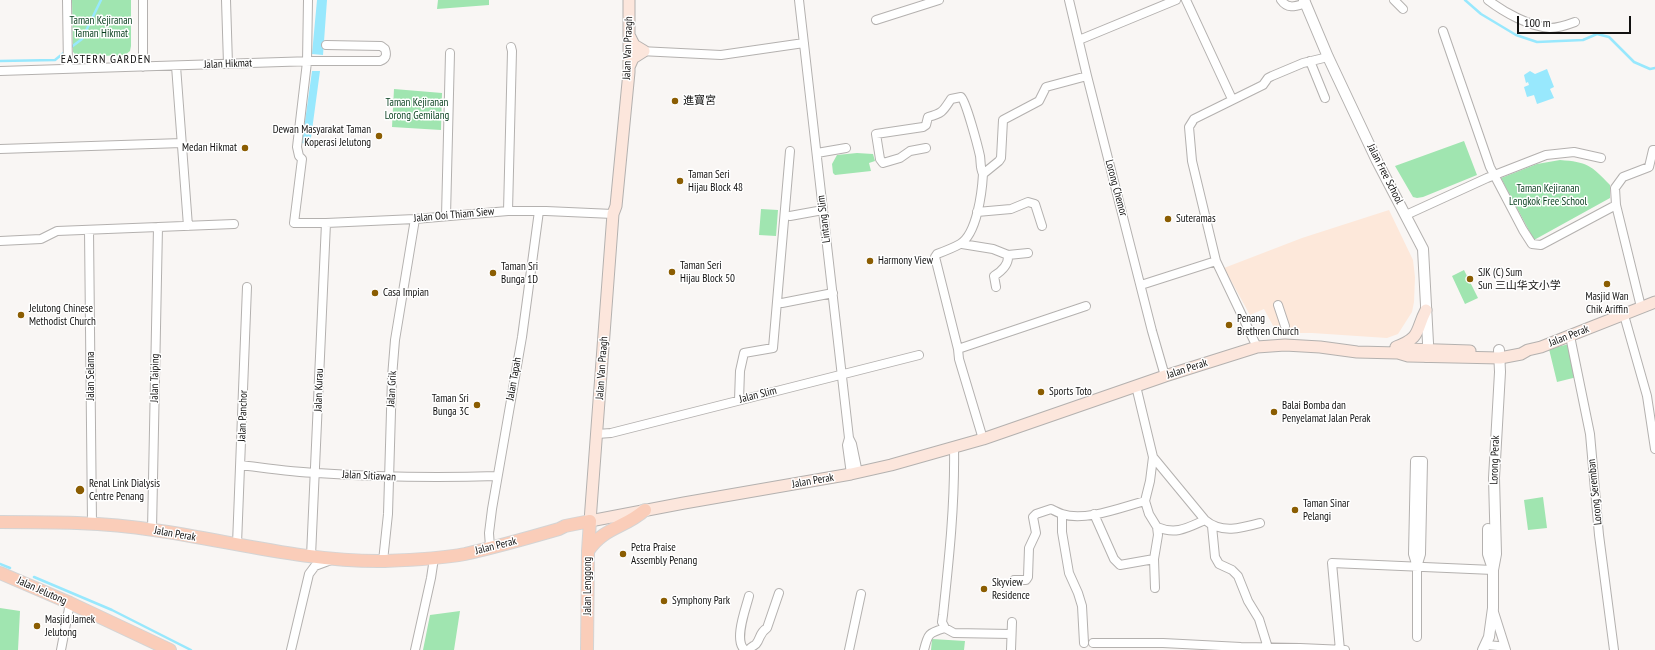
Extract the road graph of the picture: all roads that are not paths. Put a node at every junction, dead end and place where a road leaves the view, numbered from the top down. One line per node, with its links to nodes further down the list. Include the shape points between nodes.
1 (67, 0): 32 (street)
2 (143, 0): 33 (street)
3 (226, 0): 31 (street)
4 (308, 0): 30 (street)
5 (624, 0): 25 (main road, Jalan Van Praagh)
6 (629, 0): 20 (main road, Jalan Van Praagh)
7 (799, 0): 22 (street, Lintang Slim)
8 (939, 0): 17 (street)
9 (1069, 0): 21 (street, Lorong Chemor)
10 (1176, 0): 21 (street)
11 (1186, 0): 39 (street)
12 (1281, 0): 15 (street, via 1289,7)
13 (1394, 0): 16 (street)
14 (1488, 0): 18 (street, via 1519,19 1544,27 1558,27)
15 (1305, 2): 28 (street, Jalan Free School)
16 (1403, 9)
17 (876, 20)
18 (1575, 22)
19 (1443, 31): 49 (street, via 1490,167)
20 (630, 37): 25 (main road, Jalan Van Praagh); 26 (main road, via 634,45)
21 (1079, 40): 37 (street, Lorong Chemor)
22 (804, 42): 26 (street, via 721,55); 46 (street, Lintang Slim)
23 (326, 45): 30 (street, Jalan Hikmat, via 381,46 385,49 386,55 380,61)
24 (511, 47): 52 (street)
25 (627, 50): 26 (street); 35 (main road, Jalan Van Praagh); 55 (main road, Jalan Van Praagh, via 610,206)
26 (644, 51): 35 (main road, via 634,58)
27 (450, 53): 57 (street)
28 (1328, 57): 29 (street); 56 (street, Jalan Free School, via 1377,161)
29 (1310, 61): 38 (street); 39 (street, via 1272,76 1263,85)
30 (310, 62): 31 (street, Jalan Hikmat); 60 (street, Jalan Ooi Thiam Siew, via 297,147 302,159 294,223)
31 (228, 64): 34 (street, Jalan Hikmat)
32 (68, 65): 33 (street, Jalan Hikmat); 36 (street, Jalan Hikmat)
33 (143, 66): 34 (street, Jalan Hikmat)
34 (176, 66): 40 (street)
35 (629, 67): 55 (main road, Jalan Van Praagh, via 616,206)
36 (0, 71)
37 (1087, 76): 48 (street, via 1046,87 1039,101 1003,120 1000,158); 71 (street, Lorong Chemor)
38 (1326, 98)
39 (1232, 99): 70 (street, via 1194,120 1189,127 1192,161)
40 (182, 143): 43 (street); 62 (street)
41 (846, 148): 46 (street)
42 (926, 148): 48 (street, via 910,151 900,158 883,163 876,134 923,127 928,117 941,113 951,99 961,98 973,129)
43 (0, 149)
44 (790, 150): 94 (street, via 773,348 744,353 740,371)
45 (1655, 150): 50 (street, via 1649,168 1623,177 1617,184 1614,192)
46 (816, 153): 51 (street, Lintang Slim)
47 (1601, 158): 49 (street, via 1574,152 1555,153)
48 (983, 174): 54 (street)
49 (1495, 174): 50 (street, via 1523,230 1530,242 1535,245 1541,245); 56 (street)
50 (1616, 205): 79 (street)
51 (823, 210): 58 (street); 74 (street, Lintang Slim)
52 (508, 211): 53 (street, Jalan Ooi Thiam Siew); 57 (street, Jalan Ooi Thiam Siew)
53 (539, 211): 55 (street, Jalan Ooi Thiam Siew); 103 (street, Jalan Tapah, via 523,329)
54 (977, 212): 63 (street, via 1011,209 1028,202 1035,204); 67 (street, via 971,230)
55 (613, 214): 95 (main road, Jalan Van Praagh)
56 (1406, 215): 80 (street, Jalan Free School, via 1423,250)
57 (446, 216): 59 (street, Jalan Ooi Thiam Siew)
58 (790, 216)
59 (416, 219): 60 (street, Jalan Ooi Thiam Siew); 104 (street, Jalan Grik, via 395,340)
60 (326, 223): 101 (street, Jalan Kurau)
61 (234, 224): 62 (street)
62 (188, 226): 64 (street)
63 (1042, 226)
64 (158, 227): 65 (street); 116 (street, Jalan Taiping)
65 (89, 230): 66 (street, via 57,231 41,239); 111 (street, Jalan Selama)
66 (0, 241)
67 (962, 244): 69 (street, via 993,249); 85 (street, via 935,257)
68 (1028, 253): 69 (street)
69 (1008, 255): 73 (street, via 1004,268 994,276)
70 (1216, 261): 71 (street); 84 (street)
71 (1142, 285): 92 (street, Lorong Chemor, via 1152,331)
72 (247, 287): 100 (street, Jalan Panchor)
73 (996, 287)
74 (833, 293): 76 (street); 91 (street, Lintang Slim)
75 (1655, 302): 79 (main road, Jalan Perak)
76 (782, 303)
77 (1278, 305): 82 (street)
78 (1086, 306): 85 (street)
79 (1641, 307): 81 (main road, Jalan Perak)
80 (1426, 310): 86 (main road, via 1420,329 1413,339); 87 (street, Jalan Free School)
81 (1624, 315): 83 (main road, Jalan Perak); 98 (street, via 1647,396)
82 (1285, 326)
83 (1570, 336): 88 (main road, Jalan Perak, via 1540,347 1528,350 1521,348); 158 (street, Lorong Seremban, via 1590,434)
84 (1257, 347): 86 (main road, Jalan Perak, via 1285,345); 92 (main road, Jalan Perak)
85 (958, 349): 96 (street)
86 (1383, 353): 87 (main road, Jalan Perak, via 1398,353 1408,349)
87 (1427, 353): 88 (main road, Jalan Perak); 90 (main road, Jalan Perak)
88 (1499, 354): 90 (main road, Jalan Perak); 126 (street, Lorong Perak, via 1494,478 1496,554)
89 (919, 355): 91 (street, Jalan Slim)
90 (1480, 358): 126 (street, Lorong Perak, via 1489,362 1494,372 1488,494 1488,554)
91 (842, 374): 94 (street, Jalan Slim); 102 (street, Lintang Slim, via 849,438 847,445)
92 (1166, 376): 93 (main road, Jalan Perak)
93 (1136, 386): 96 (main road, Jalan Perak); 99 (street)
94 (739, 400): 95 (street, Jalan Slim, via 611,433)
95 (597, 434): 113 (main road, Jalan Van Praagh)
96 (983, 439): 97 (main road, Jalan Perak)
97 (954, 448): 102 (main road, Jalan Perak); 136 (street, via 951,534 942,622)
98 (1655, 449)
99 (1153, 457): 105 (street); 109 (street)
100 (241, 465): 101 (street, Jalan Sitiawan); 117 (street, Jalan Panchor)
101 (315, 473): 104 (street, Jalan Sitiawan); 120 (street, Jalan Kurau)
102 (855, 474): 106 (main road, Jalan Perak)
103 (497, 476): 104 (street, Jalan Sitiawan); 118 (street, Jalan Tapah, via 489,533)
104 (388, 477): 124 (street, Jalan Grik, via 388,514)
105 (1145, 501): 108 (street); 115 (street)
106 (645, 510): 113 (main road, Jalan Perak); 119 (main road, via 636,518 594,541)
107 (1062, 514): 108 (street); 128 (street, via 1051,509 1034,516 1036,533 1029,548 1028,577 1026,580); 139 (street, via 1068,573 1082,606)
108 (1094, 514): 123 (street, via 1114,559 1120,565)
109 (1205, 520): 114 (street); 115 (street, via 1172,532)
110 (0, 522): 111 (main road, Jalan Perak)
111 (92, 523): 116 (main road, Jalan Perak)
112 (1260, 523): 114 (street, via 1227,529)
113 (590, 525): 118 (main road, Jalan Perak, via 565,526 559,530); 119 (main road, Jalan Lenggong)
114 (1212, 526): 142 (street, via 1215,557 1220,564 1238,576 1259,619)
115 (1157, 527): 123 (street)
116 (152, 530): 117 (main road, Jalan Perak)
117 (238, 544): 120 (main road, Jalan Perak)
118 (490, 547): 121 (main road, Jalan Perak)
119 (588, 551): 148 (main road, Jalan Lenggong)
120 (310, 556): 122 (main road, Jalan Perak)
121 (434, 558): 124 (main road, Jalan Perak); 147 (street)
122 (334, 559): 124 (main road, Jalan Perak); 146 (street, via 315,566 309,574)
123 (1154, 559): 129 (street)
124 (383, 561)
125 (1417, 567): 125 (street, via 1413,554 1415,461 1423,461 1421,554); 126 (street); 138 (street); 154 (street, via 1332,563)
126 (1493, 570): 134 (street, Lorong Perak)
127 (0, 573): 133 (main road, Jalan Jelutong)
128 (1014, 580)
129 (1155, 588)
130 (779, 593): 150 (street, via 767,628)
131 (860, 594): 151 (street)
132 (749, 596): 149 (street, via 740,640)
133 (70, 603): 143 (main road, Jalan Jelutong); 145 (street)
134 (1493, 608): 141 (street, Lorong Perak, via 1492,624); 157 (street)
135 (1012, 622): 137 (street)
136 (945, 628): 137 (street, via 954,633); 152 (street, via 929,633)
137 (1011, 634): 153 (street)
138 (1417, 637)
139 (1084, 643)
140 (1093, 643): 142 (street)
141 (1485, 647): 156 (street, via 1498,646)
142 (1268, 648): 144 (street)
143 (164, 649)
144 (1300, 649): 154 (street)
145 (61, 650)
146 (291, 650)
147 (415, 650)
148 (587, 650)
149 (745, 650)
150 (749, 650)
151 (849, 650)
152 (924, 650)
153 (1011, 650)
154 (1340, 650): 155 (street)
155 (1345, 650)
156 (1503, 650)
157 (1506, 650)
158 (1614, 650)

